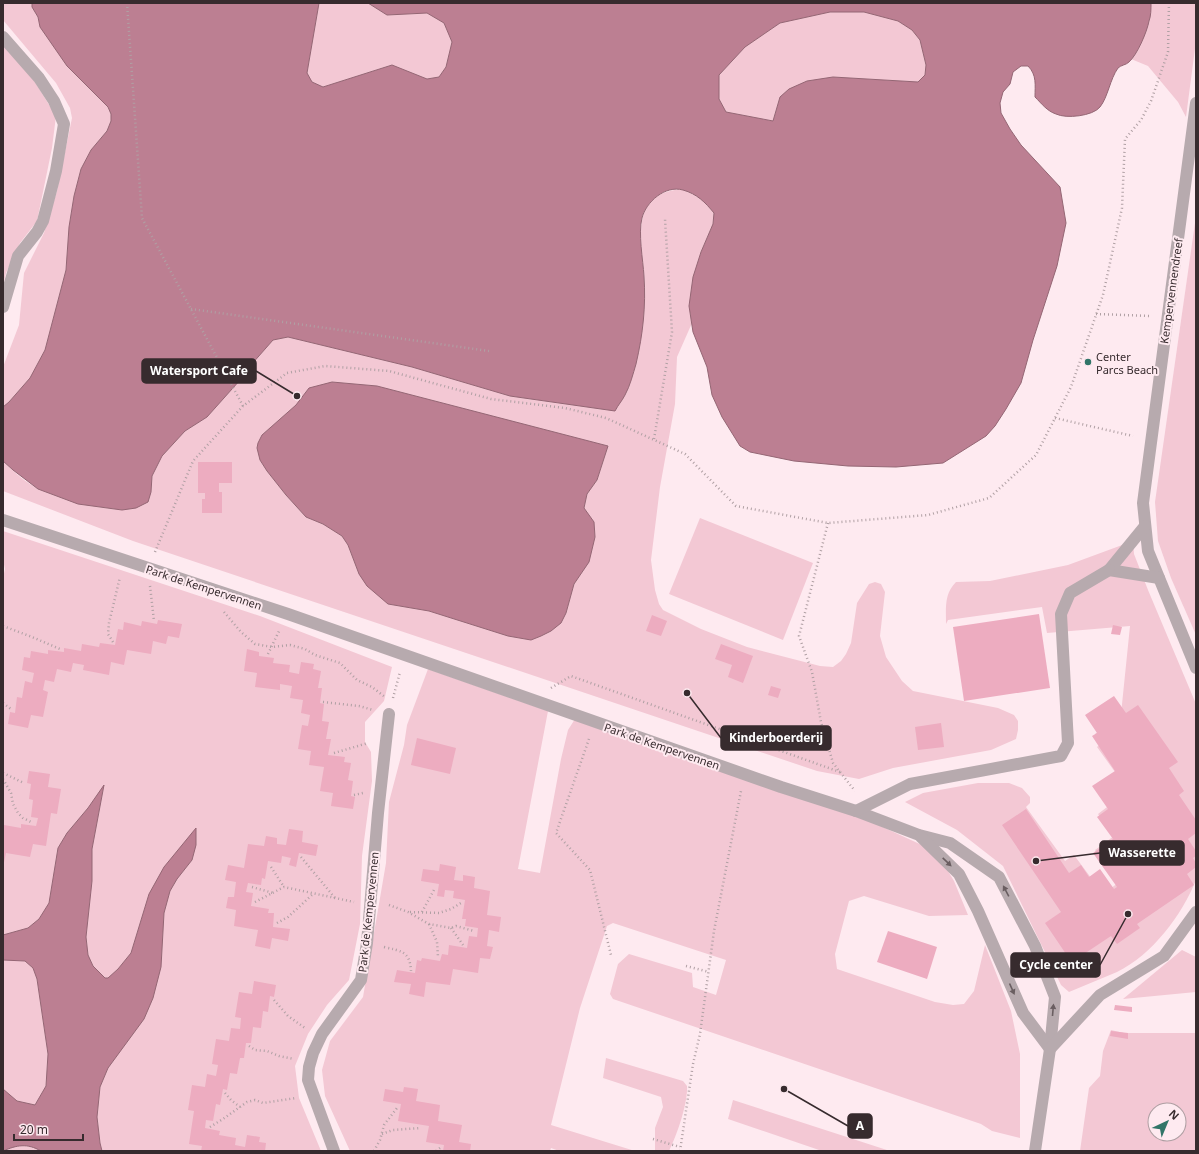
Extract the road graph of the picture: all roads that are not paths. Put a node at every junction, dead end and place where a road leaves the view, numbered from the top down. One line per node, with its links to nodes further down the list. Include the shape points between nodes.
1 (3, 37): 3 (lane, via 39,78 54,101 64,124 56,171 43,220 18,256)
2 (1196, 103): 5 (lane, Kempervennendreef, via 1143,503)
3 (3, 306)
4 (3, 520): 10 (lane, Park de Kempervennen, via 288,614)
5 (1145, 526): 6 (lane); 7 (lane, Kempervennendreef, via 1148,551)
6 (1109, 570): 7 (lane); 10 (lane, via 1070,593 1061,614 1068,743 1060,756 910,784)
7 (1159, 578): 8 (lane, Kempervennendreef)
8 (1196, 668)
9 (391, 708): 14 (lane, Park de Kempervennen, via 361,980 320,1038 310,1061 308,1080)
10 (856, 811): 11 (lane, Park de Kempervennen)
11 (919, 835): 13 (lane, Park de Kempervennen, one-way to 13, via 959,874 1023,1013); 13 (lane, Park de Kempervennen, one-way to 11, via 1054,996 1035,946 999,877 950,844)
12 (1196, 912): 13 (lane, via 1164,956 1100,995)
13 (1050, 1049): 15 (lane)
14 (334, 1151)
15 (1035, 1151)

